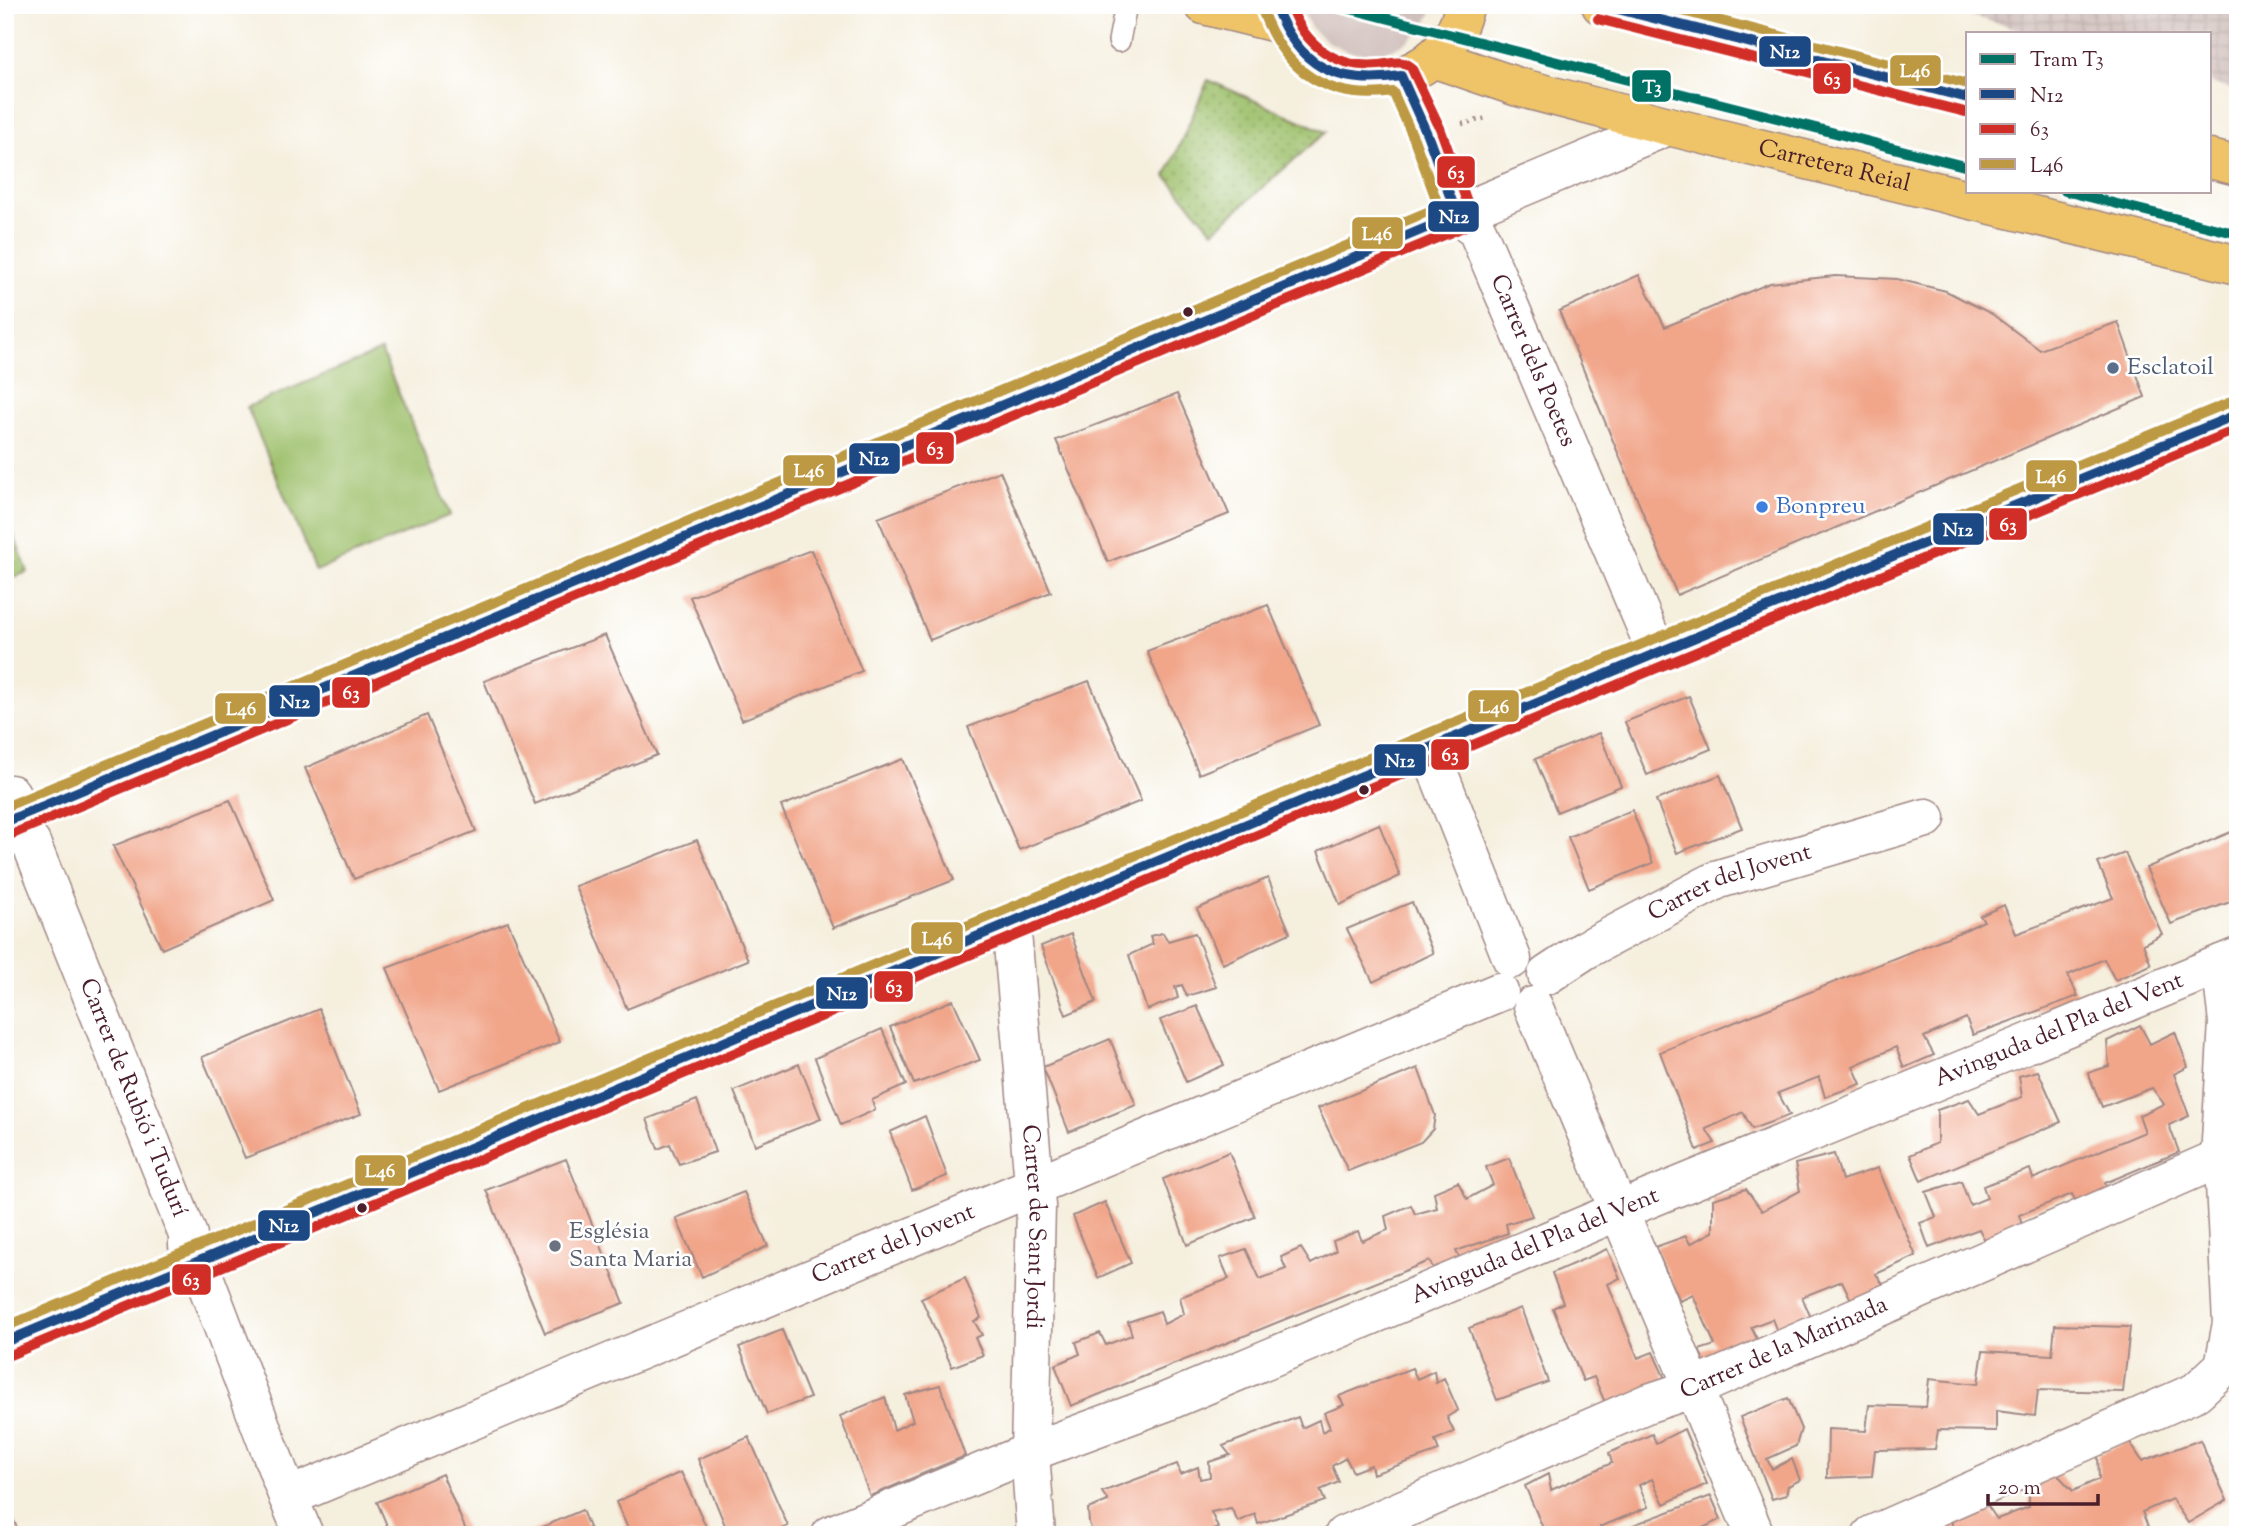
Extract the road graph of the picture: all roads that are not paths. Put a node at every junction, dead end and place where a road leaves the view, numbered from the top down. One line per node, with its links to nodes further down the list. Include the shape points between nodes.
1 (1126, 5): 6 (lane)
2 (1204, 5): 5 (main road)
3 (1465, 5): 7 (main road, via 1459,25)
4 (1601, 5): 9 (main road)
5 (1278, 15): 8 (main road, via 1301,53 1331,73 1366,81)
6 (1119, 41)
7 (1433, 58): 8 (main road); 10 (main road, Carretera Reial, via 1518,87)
8 (1401, 76): 13 (street, Carrer dels Poetes)
9 (1966, 97)
10 (1668, 126): 13 (street); 14 (main road, Carretera Reial)
11 (2212, 160): 12 (main road)
12 (2238, 166)
13 (1457, 215): 16 (street, Carrer dels Poetes, via 1477,230); 18 (street)
14 (2238, 265)
15 (2238, 414): 16 (street)
16 (1657, 653): 17 (street)
17 (1429, 749): 20 (street); 22 (street)
18 (10, 803): 26 (street, Carrer de Rubió i Tudurí, via 25,839 31,842)
19 (1926, 818): 22 (street, Carrer del Jovent, via 1719,880)
20 (1011, 922): 24 (street, Carrer de Sant Jordi); 26 (street)
21 (2230, 960): 23 (street); 25 (street, Avinguda del Pla del Vent)
22 (1523, 983): 24 (street, Carrer del Jovent); 25 (street)
23 (2220, 1158): 27 (street); 29 (street, Carrer de la Marinada)
24 (1034, 1187): 30 (street, Carrer de Sant Jordi); 31 (street, Carrer del Jovent)
25 (1621, 1210): 29 (street); 30 (street, Avinguda del Pla del Vent, via 1163,1403)
26 (198, 1261): 28 (street); 31 (street, Carrer de Rubió i Tudurí)
27 (2235, 1325): 37 (street, via 2224,1366 2196,1392)
28 (5, 1342)
29 (1693, 1388): 35 (street, Carrer de la Marinada); 36 (street)
30 (1030, 1452): 33 (street, Avinguda del Pla del Vent); 34 (street, Carrer de Sant Jordi)
31 (288, 1497): 32 (street, Carrer de Rubió i Tudurí)
32 (304, 1535)
33 (831, 1535)
34 (1036, 1535)
35 (1344, 1535)
36 (1755, 1535)
37 (1872, 1535)

